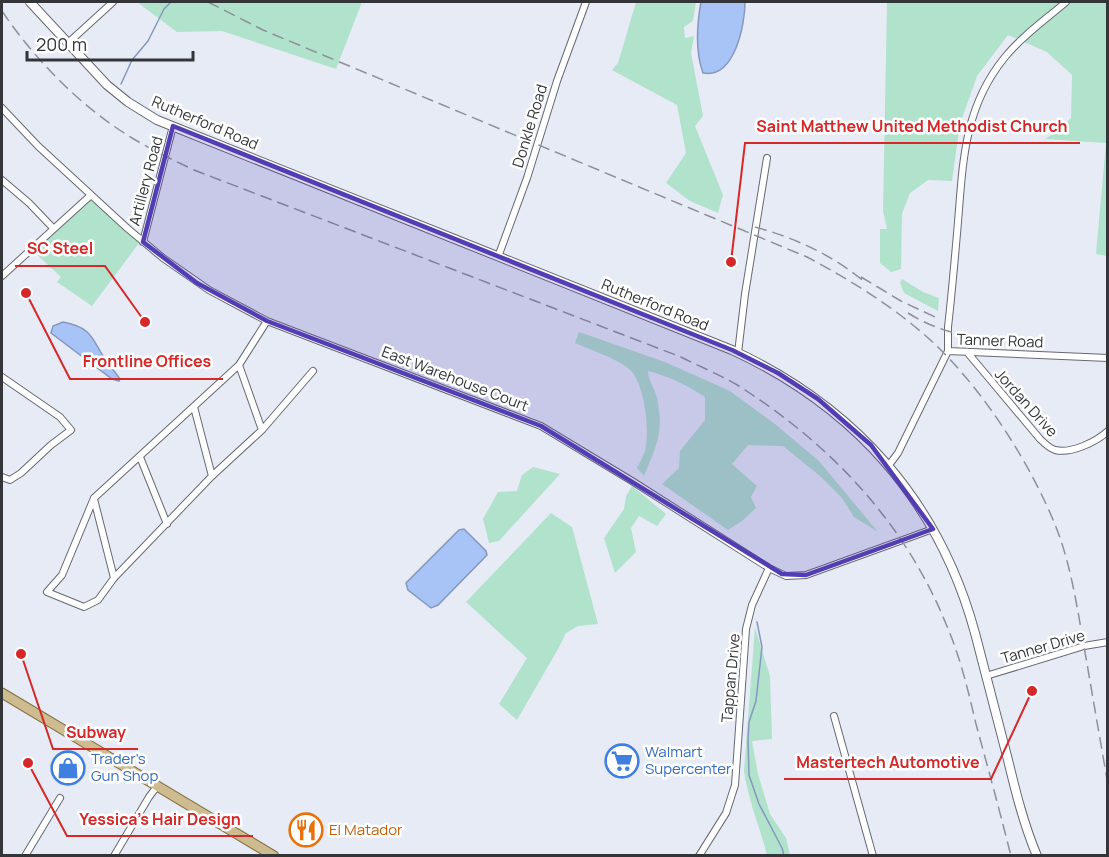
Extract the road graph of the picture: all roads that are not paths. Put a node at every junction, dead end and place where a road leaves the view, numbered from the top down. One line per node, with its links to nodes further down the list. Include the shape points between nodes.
1 (30, 2): 5 (street, Rutherford Road)
2 (112, 2): 5 (street)
3 (586, 2): 13 (street, Donkle Road)
4 (1066, 2): 16 (street, via 1004,58 970,121)
5 (68, 43): 7 (street, Rutherford Road, via 117,94)
6 (2, 108): 10 (street, East Warehouse Court)
7 (173, 126): 12 (street, Artillery Road); 13 (street, Rutherford Road)
8 (766, 158): 17 (street)
9 (2, 180): 11 (street)
10 (91, 195): 11 (street); 12 (street, East Warehouse Court)
11 (53, 228): 14 (street)
12 (143, 242): 15 (street, East Warehouse Court, via 197,283)
13 (498, 257): 17 (street, Rutherford Road)
14 (2, 276)
15 (267, 321): 20 (street); 33 (street, East Warehouse Court, via 541,426)
16 (948, 351): 18 (street, Tanner Road); 27 (street, Tanner Road)
17 (738, 352): 27 (street, Rutherford Road, via 819,399)
18 (967, 352): 19 (street, Tanner Road); 25 (street, Jordan Drive, via 1053,450 1074,449)
19 (1107, 358)
20 (239, 365): 23 (street); 24 (street)
21 (313, 371): 24 (street)
22 (2, 377): 29 (street, via 60,417 71,430 18,475 10,480)
23 (194, 407): 26 (street); 28 (street)
24 (262, 430): 28 (street)
25 (1107, 431)
26 (140, 457): 30 (street); 31 (street)
27 (889, 465): 32 (street, Rutherford Road)
28 (212, 476): 31 (street)
29 (2, 477)
30 (94, 498): 34 (street); 34 (street, via 62,575 47,592 84,607 98,600)
31 (167, 524): 34 (street)
32 (933, 529): 33 (street, East Warehouse Court, via 806,575 786,576); 36 (street, Rutherford Road, via 960,586)
33 (769, 568): 45 (street, Tappan Drive, via 752,605 747,629 735,785 726,813)
34 (114, 578)
35 (1107, 642): 36 (street, Tanner Drive)
36 (986, 676): 41 (street, Rutherford Road)
37 (2, 693): 39 (main road)
38 (834, 716): 46 (street)
39 (158, 785): 43 (street); 44 (main road)
40 (60, 798): 42 (street)
41 (1030, 840): 47 (street); 48 (street, Rutherford Road)
42 (25, 855)
43 (114, 855)
44 (274, 855)
45 (699, 855)
46 (873, 855)
47 (1032, 855)
48 (1037, 855)

